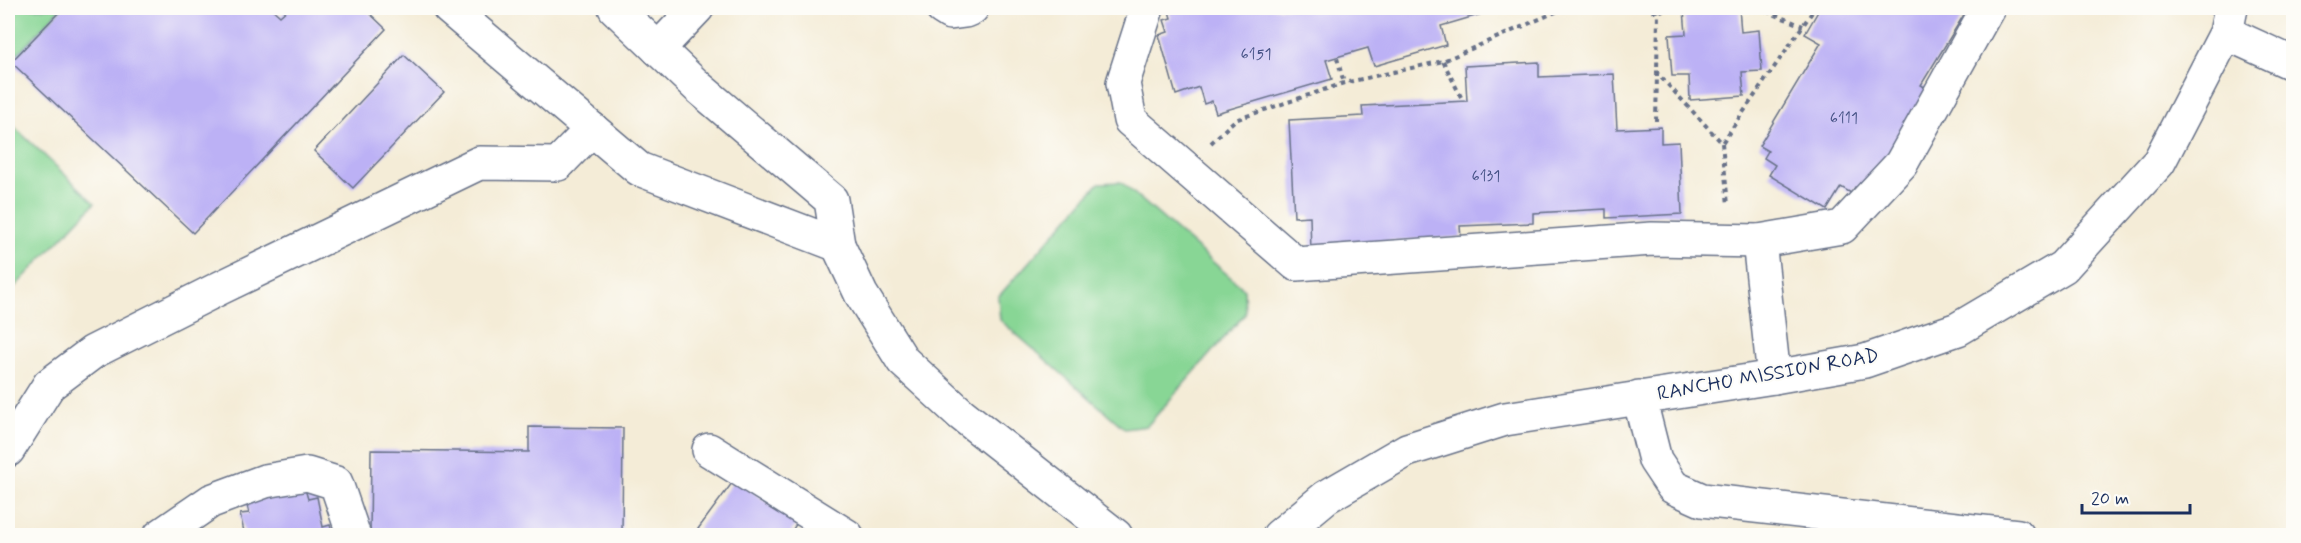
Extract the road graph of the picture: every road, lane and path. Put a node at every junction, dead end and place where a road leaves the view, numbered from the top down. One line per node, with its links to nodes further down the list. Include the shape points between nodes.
1 (450, 8): 26 (main road)
2 (615, 8): 18 (main road)
3 (697, 8): 18 (main road)
4 (942, 8): 5 (main road, via 950,13)
5 (972, 8)
6 (1147, 8): 28 (main road, via 1123,83 1130,120)
7 (1565, 8): 20 (path)
8 (1643, 8): 14 (path)
9 (1668, 8): 14 (path)
10 (1758, 8): 15 (path)
11 (1778, 8): 15 (path)
12 (1815, 8): 17 (path)
13 (1988, 8): 29 (main road, via 1901,164 1842,227)
14 (1657, 10): 22 (path)
15 (1778, 15): 17 (path)
16 (2228, 20): 21 (main road); 31 (main road, RANCHO MISSION ROAD, via 2159,162 2063,267 1959,329 1865,361)
17 (1803, 26): 27 (path)
18 (658, 49): 30 (main road, via 831,200)
19 (1337, 58): 23 (path)
20 (1443, 61): 23 (path); 24 (path)
21 (2294, 64)
22 (1657, 73): 25 (path); 27 (path)
23 (1344, 83): 28 (path, via 1235,120)
24 (1461, 97)
25 (1656, 122)
26 (592, 129): 30 (main road, via 639,169); 33 (main road, via 558,164 479,162 93,352 49,385)
27 (1722, 143): 29 (path)
28 (1185, 168): 29 (main road, via 1296,264 1652,239)
29 (1745, 240): 31 (main road)
30 (838, 245): 38 (main road, via 861,294 903,361 960,414)
31 (1774, 378): 32 (main road, RANCHO MISSION ROAD)
32 (1639, 397): 39 (main road, RANCHO MISSION ROAD, via 1505,419 1407,450 1326,497); 40 (main road, via 1655,460 1673,487 1702,500)
33 (8, 450)
34 (709, 450): 37 (main road)
35 (160, 536): 36 (main road, via 211,501 265,481 307,474 336,483)
36 (354, 536)
37 (847, 536)
38 (1116, 536)
39 (1279, 536)
40 (2018, 536)

